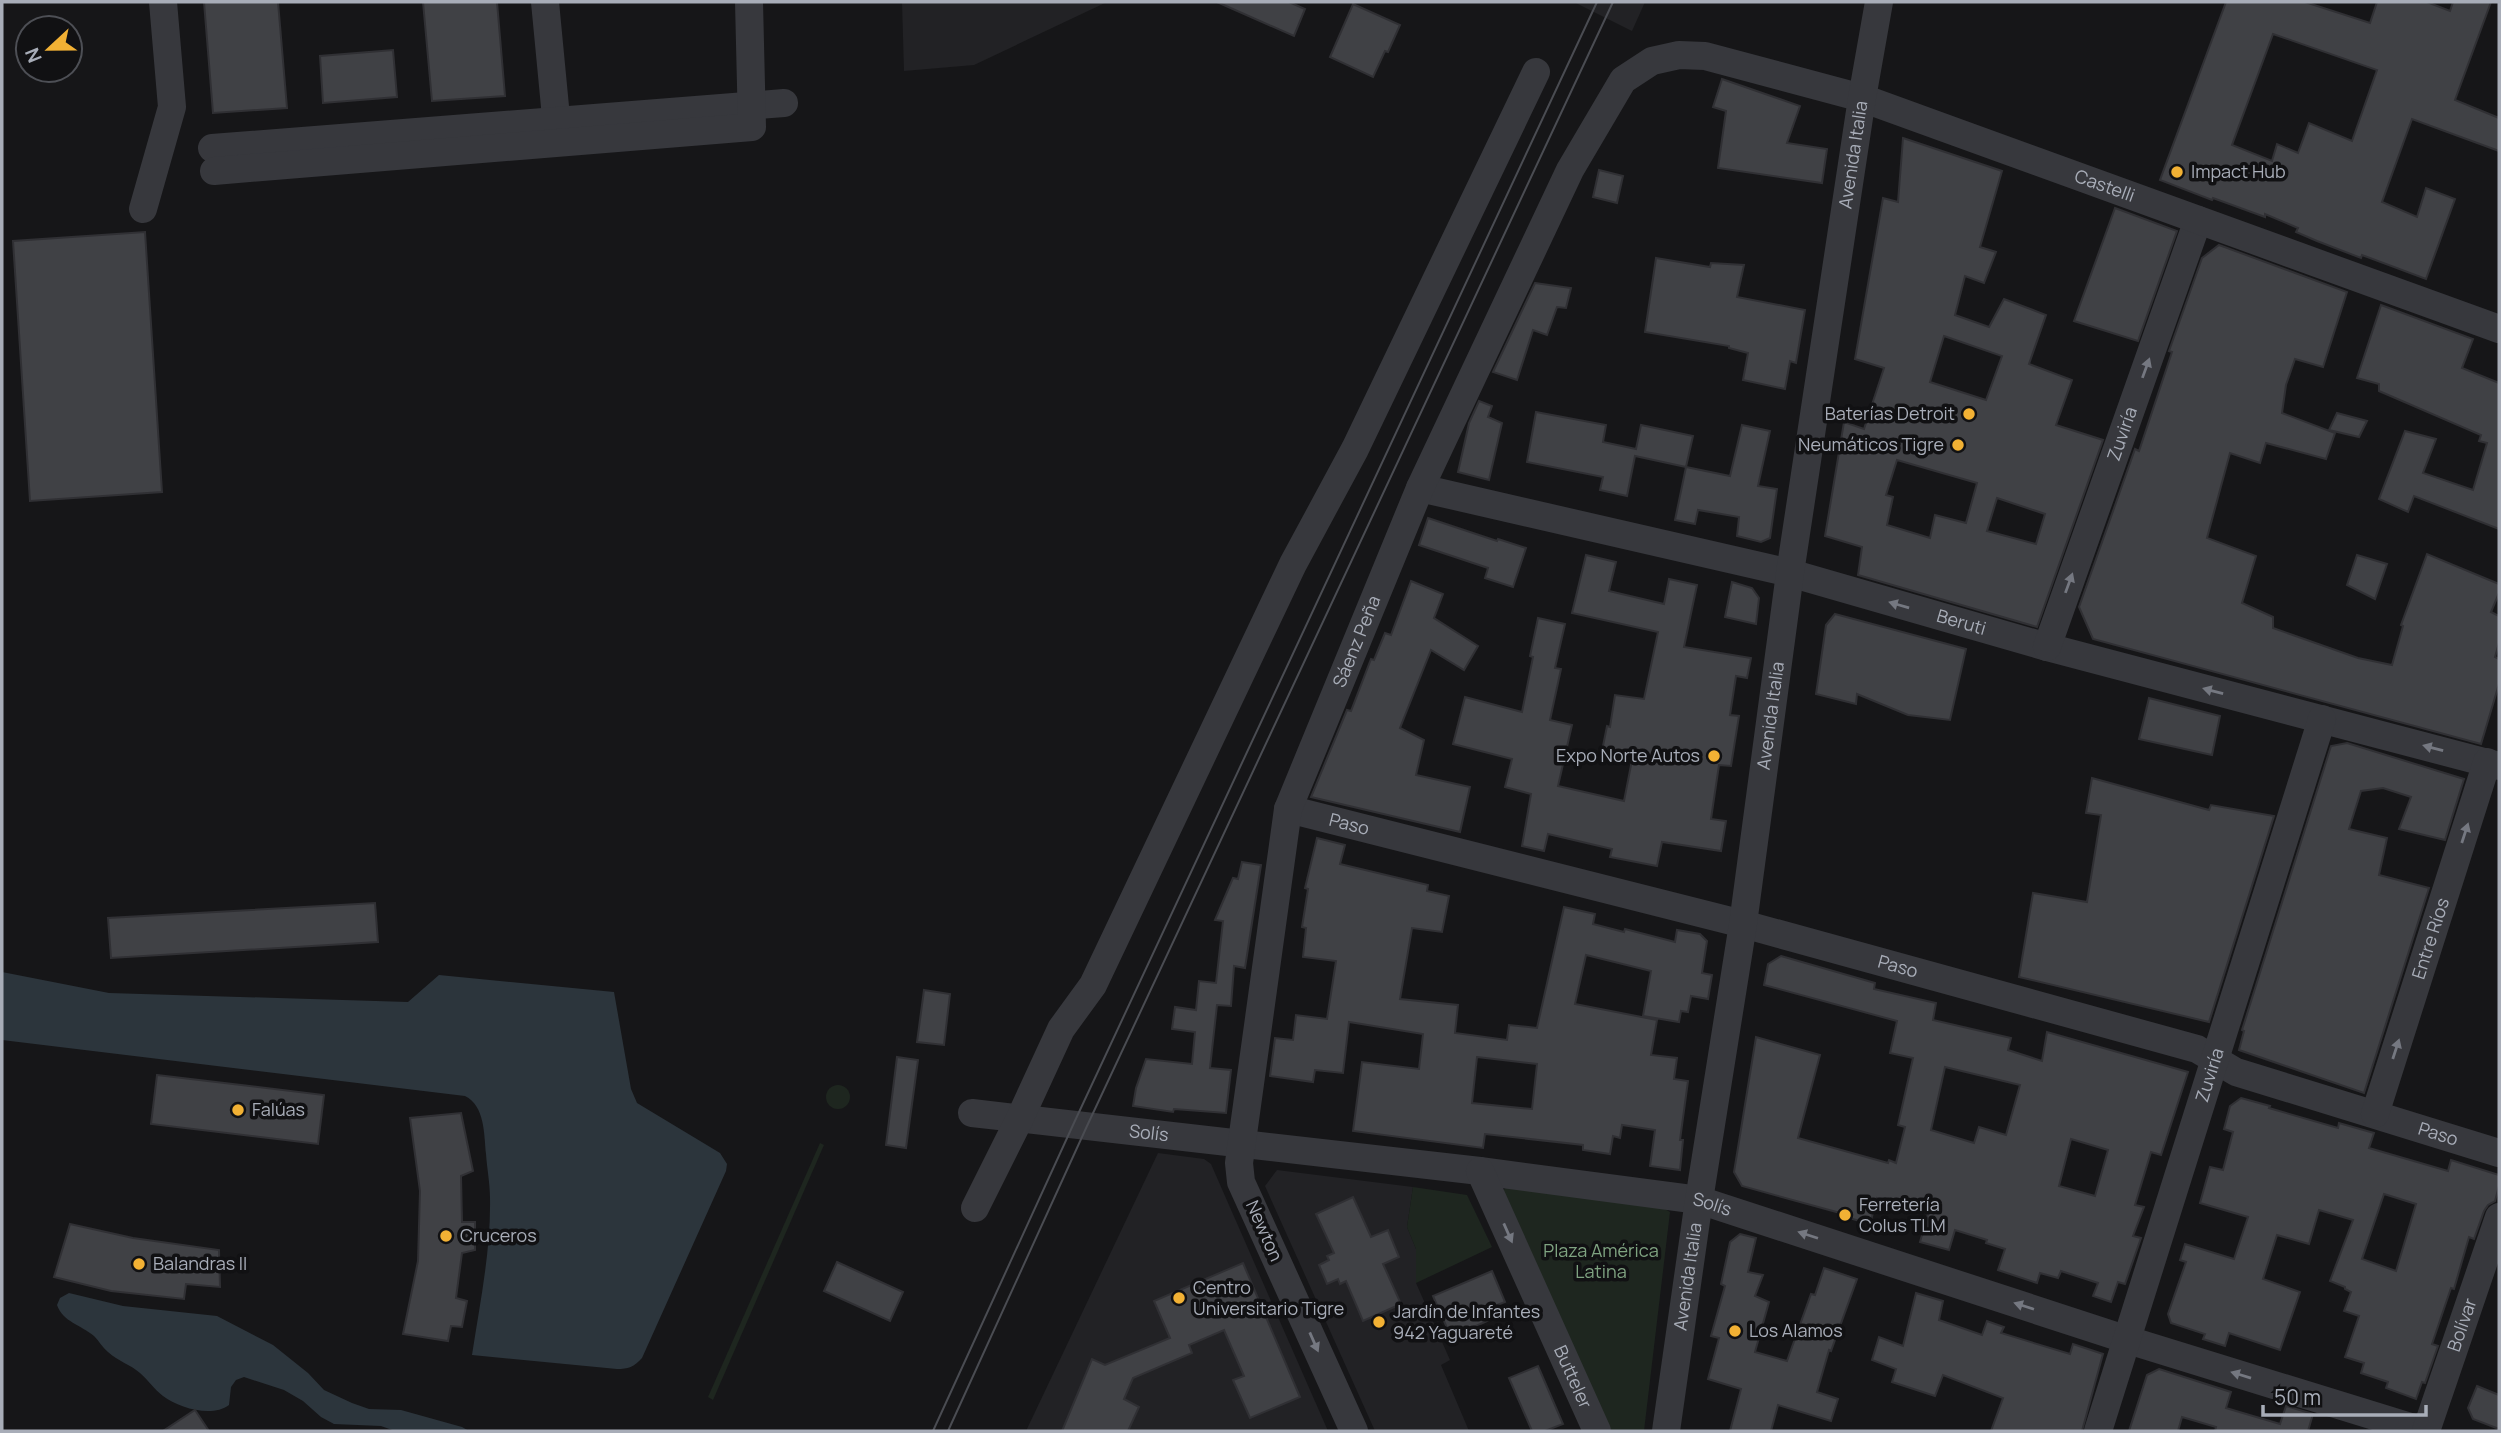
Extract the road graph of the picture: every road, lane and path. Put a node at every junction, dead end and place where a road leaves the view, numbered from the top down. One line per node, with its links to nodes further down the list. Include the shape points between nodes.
1 (163, 2): 12 (street, via 172,107)
2 (545, 2): 9 (street)
3 (750, 2): 8 (street)
4 (1879, 2): 6 (street, Avenida Italia)
5 (1536, 72): 25 (street, via 1355,449 1293,564 1093,985 1061,1029)
6 (1862, 98): 11 (street, Castelli, via 1705,56 1652,61 1623,80); 13 (street, Castelli); 16 (street, Avenida Italia)
7 (784, 103): 8 (street)
8 (751, 104): 9 (street)
9 (557, 131): 10 (street)
10 (213, 160)
11 (1570, 170): 15 (street, Sáenz Peña)
12 (143, 209)
13 (2198, 220): 14 (street, Castelli); 17 (street, Zuviría, one-way to 13)
14 (2499, 329)
15 (1420, 488): 16 (street, Beruti); 20 (street, Sáenz Peña)
16 (1790, 573): 17 (street, Beruti, one-way to 16); 21 (street, Avenida Italia)
17 (2046, 647): 18 (street, Beruti, one-way to 17)
18 (2322, 719): 19 (street, Beruti, one-way to 18); 22 (street, Zuviría)
19 (2493, 764): 24 (street, Entre Ríos, one-way to 19)
20 (1288, 809): 21 (street, Paso); 26 (street, Sáenz Peña)
21 (1742, 924): 22 (street, Paso, via 2197,1049); 29 (street, Avenida Italia)
22 (2216, 1060): 24 (street, Paso, via 2236,1072); 32 (street, Zuviría)
23 (971, 1113): 25 (street, Solís)
24 (2375, 1114): 27 (street, Paso)
25 (1020, 1118): 26 (street, Solís); 30 (street)
26 (1241, 1143): 28 (street, Solís); 33 (street, Newton, one-way to 33, via 1241,1182)
27 (2499, 1153)
28 (1480, 1171): 29 (street, Solís); 34 (street, Butteler, one-way to 34)
29 (1699, 1200): 32 (street, Solís, one-way to 29); 35 (street, Avenida Italia)
30 (975, 1208)
31 (2499, 1217): 37 (street, Bolívar)
32 (2128, 1339): 36 (street, Zuviría); 37 (street, Solís, one-way to 32)
33 (1354, 1431)
34 (1597, 1431)
35 (1666, 1431)
36 (2098, 1431)
37 (2424, 1431)

